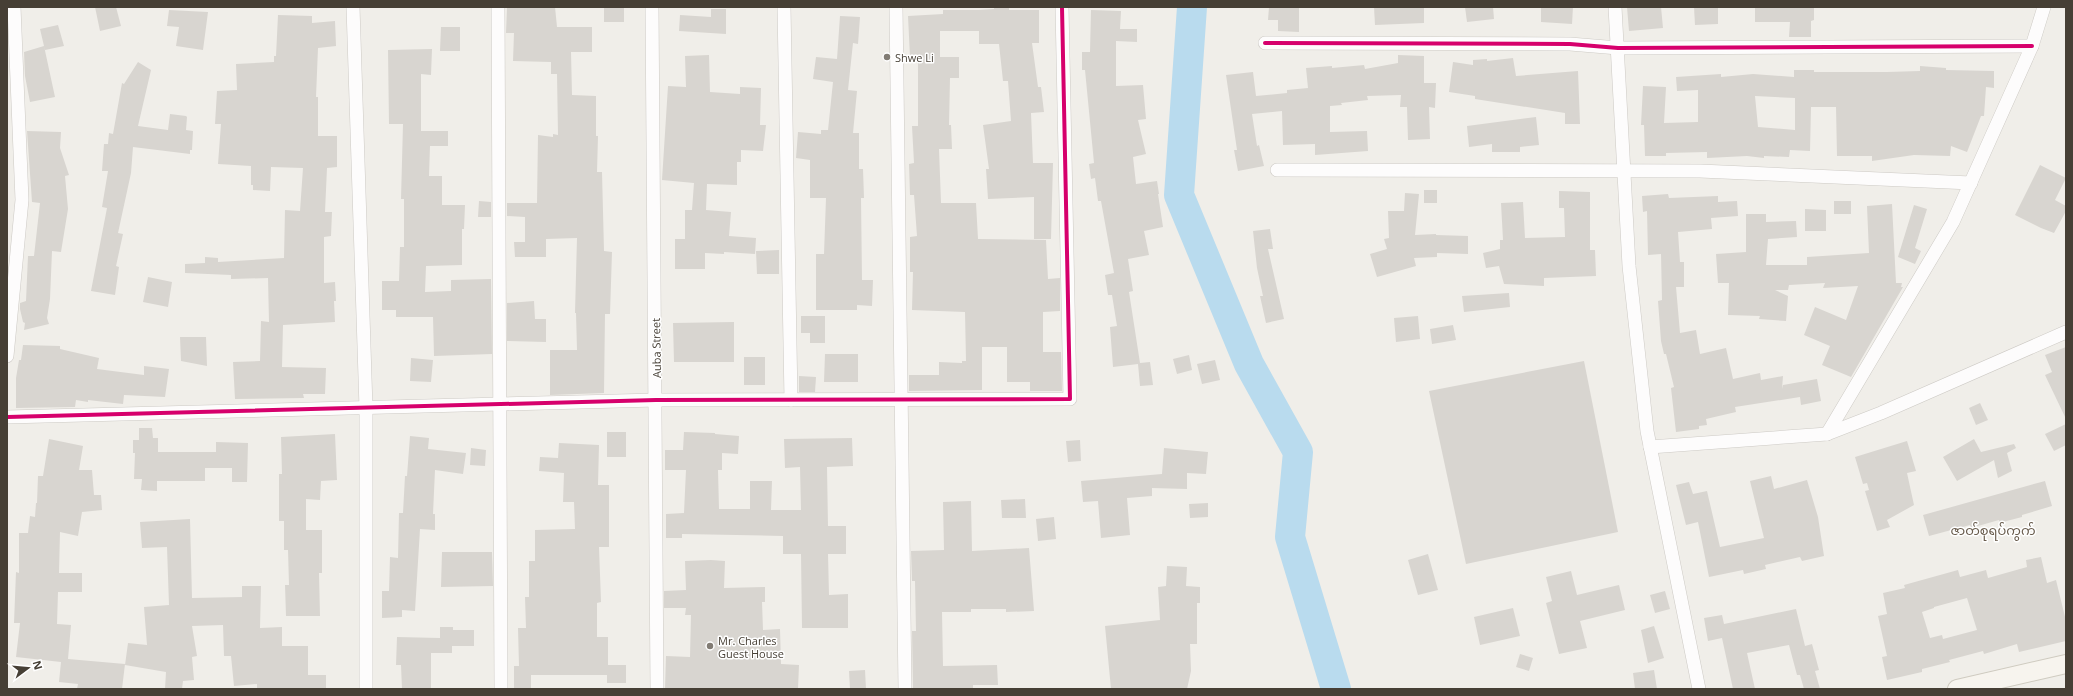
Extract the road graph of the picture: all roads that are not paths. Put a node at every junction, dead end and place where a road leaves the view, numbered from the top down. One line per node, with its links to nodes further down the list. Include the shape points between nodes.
1 (14, 7): 17 (street, via 22,200)
2 (353, 7): 22 (street)
3 (498, 7): 21 (street)
4 (652, 7): 19 (street, Auba Street)
5 (784, 7): 20 (street)
6 (896, 7): 18 (street)
7 (1062, 7): 18 (street, via 1070,399)
8 (1615, 7): 12 (street)
9 (2044, 7): 11 (street)
10 (1265, 43): 12 (street, via 1570,44)
11 (2032, 46): 12 (street); 15 (street)
12 (1618, 48): 14 (street)
13 (1277, 170): 14 (street)
14 (1623, 172): 15 (street, via 1700,171); 25 (street, via 1629,266)
15 (1971, 183): 24 (street, via 1953,222)
16 (2066, 332): 24 (street)
17 (7, 356)
18 (902, 399): 20 (street); 30 (street)
19 (656, 400): 20 (street); 21 (street); 29 (street, Auba Street)
20 (791, 400)
21 (500, 404): 22 (street); 28 (street)
22 (366, 408): 23 (street); 27 (street)
23 (7, 417)
24 (1827, 434): 25 (street)
25 (1650, 447): 31 (street)
26 (2066, 664): 32 (main road)
27 (366, 689)
28 (501, 689)
29 (657, 689)
30 (905, 689)
31 (1699, 689)
32 (1957, 689)

